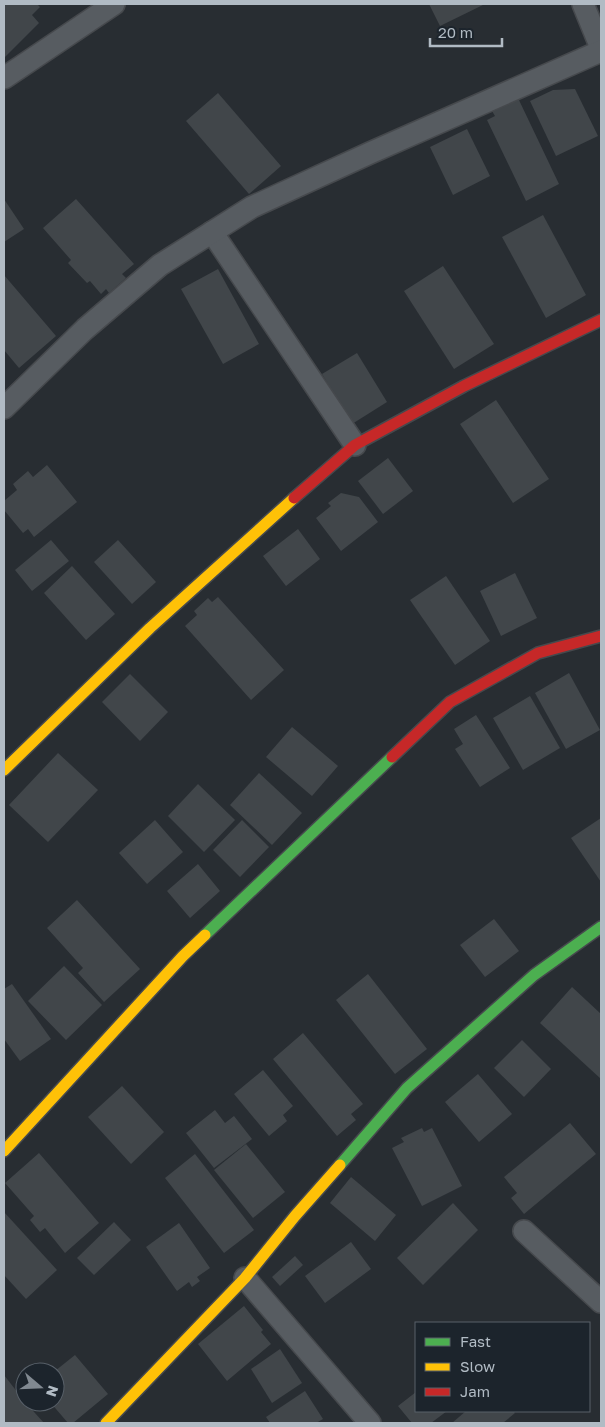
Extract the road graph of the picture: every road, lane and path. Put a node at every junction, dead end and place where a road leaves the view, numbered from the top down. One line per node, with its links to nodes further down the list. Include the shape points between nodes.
1 (114, 4): 4 (street)
2 (582, 4): 3 (street)
3 (601, 50): 5 (street, via 252,207)
4 (4, 78)
5 (212, 232): 7 (street, via 160,264 85,329); 8 (street)
6 (601, 320): 8 (street, via 464,386)
7 (4, 408)
8 (355, 445): 10 (street, via 150,628)
9 (601, 636): 12 (street, via 538,653 450,702 184,956)
10 (4, 770)
11 (601, 927): 14 (street, via 534,976 407,1088)
12 (4, 1151)
13 (524, 1231): 15 (street)
14 (245, 1278): 16 (street); 17 (street)
15 (601, 1302)
16 (106, 1423)
17 (370, 1423)

